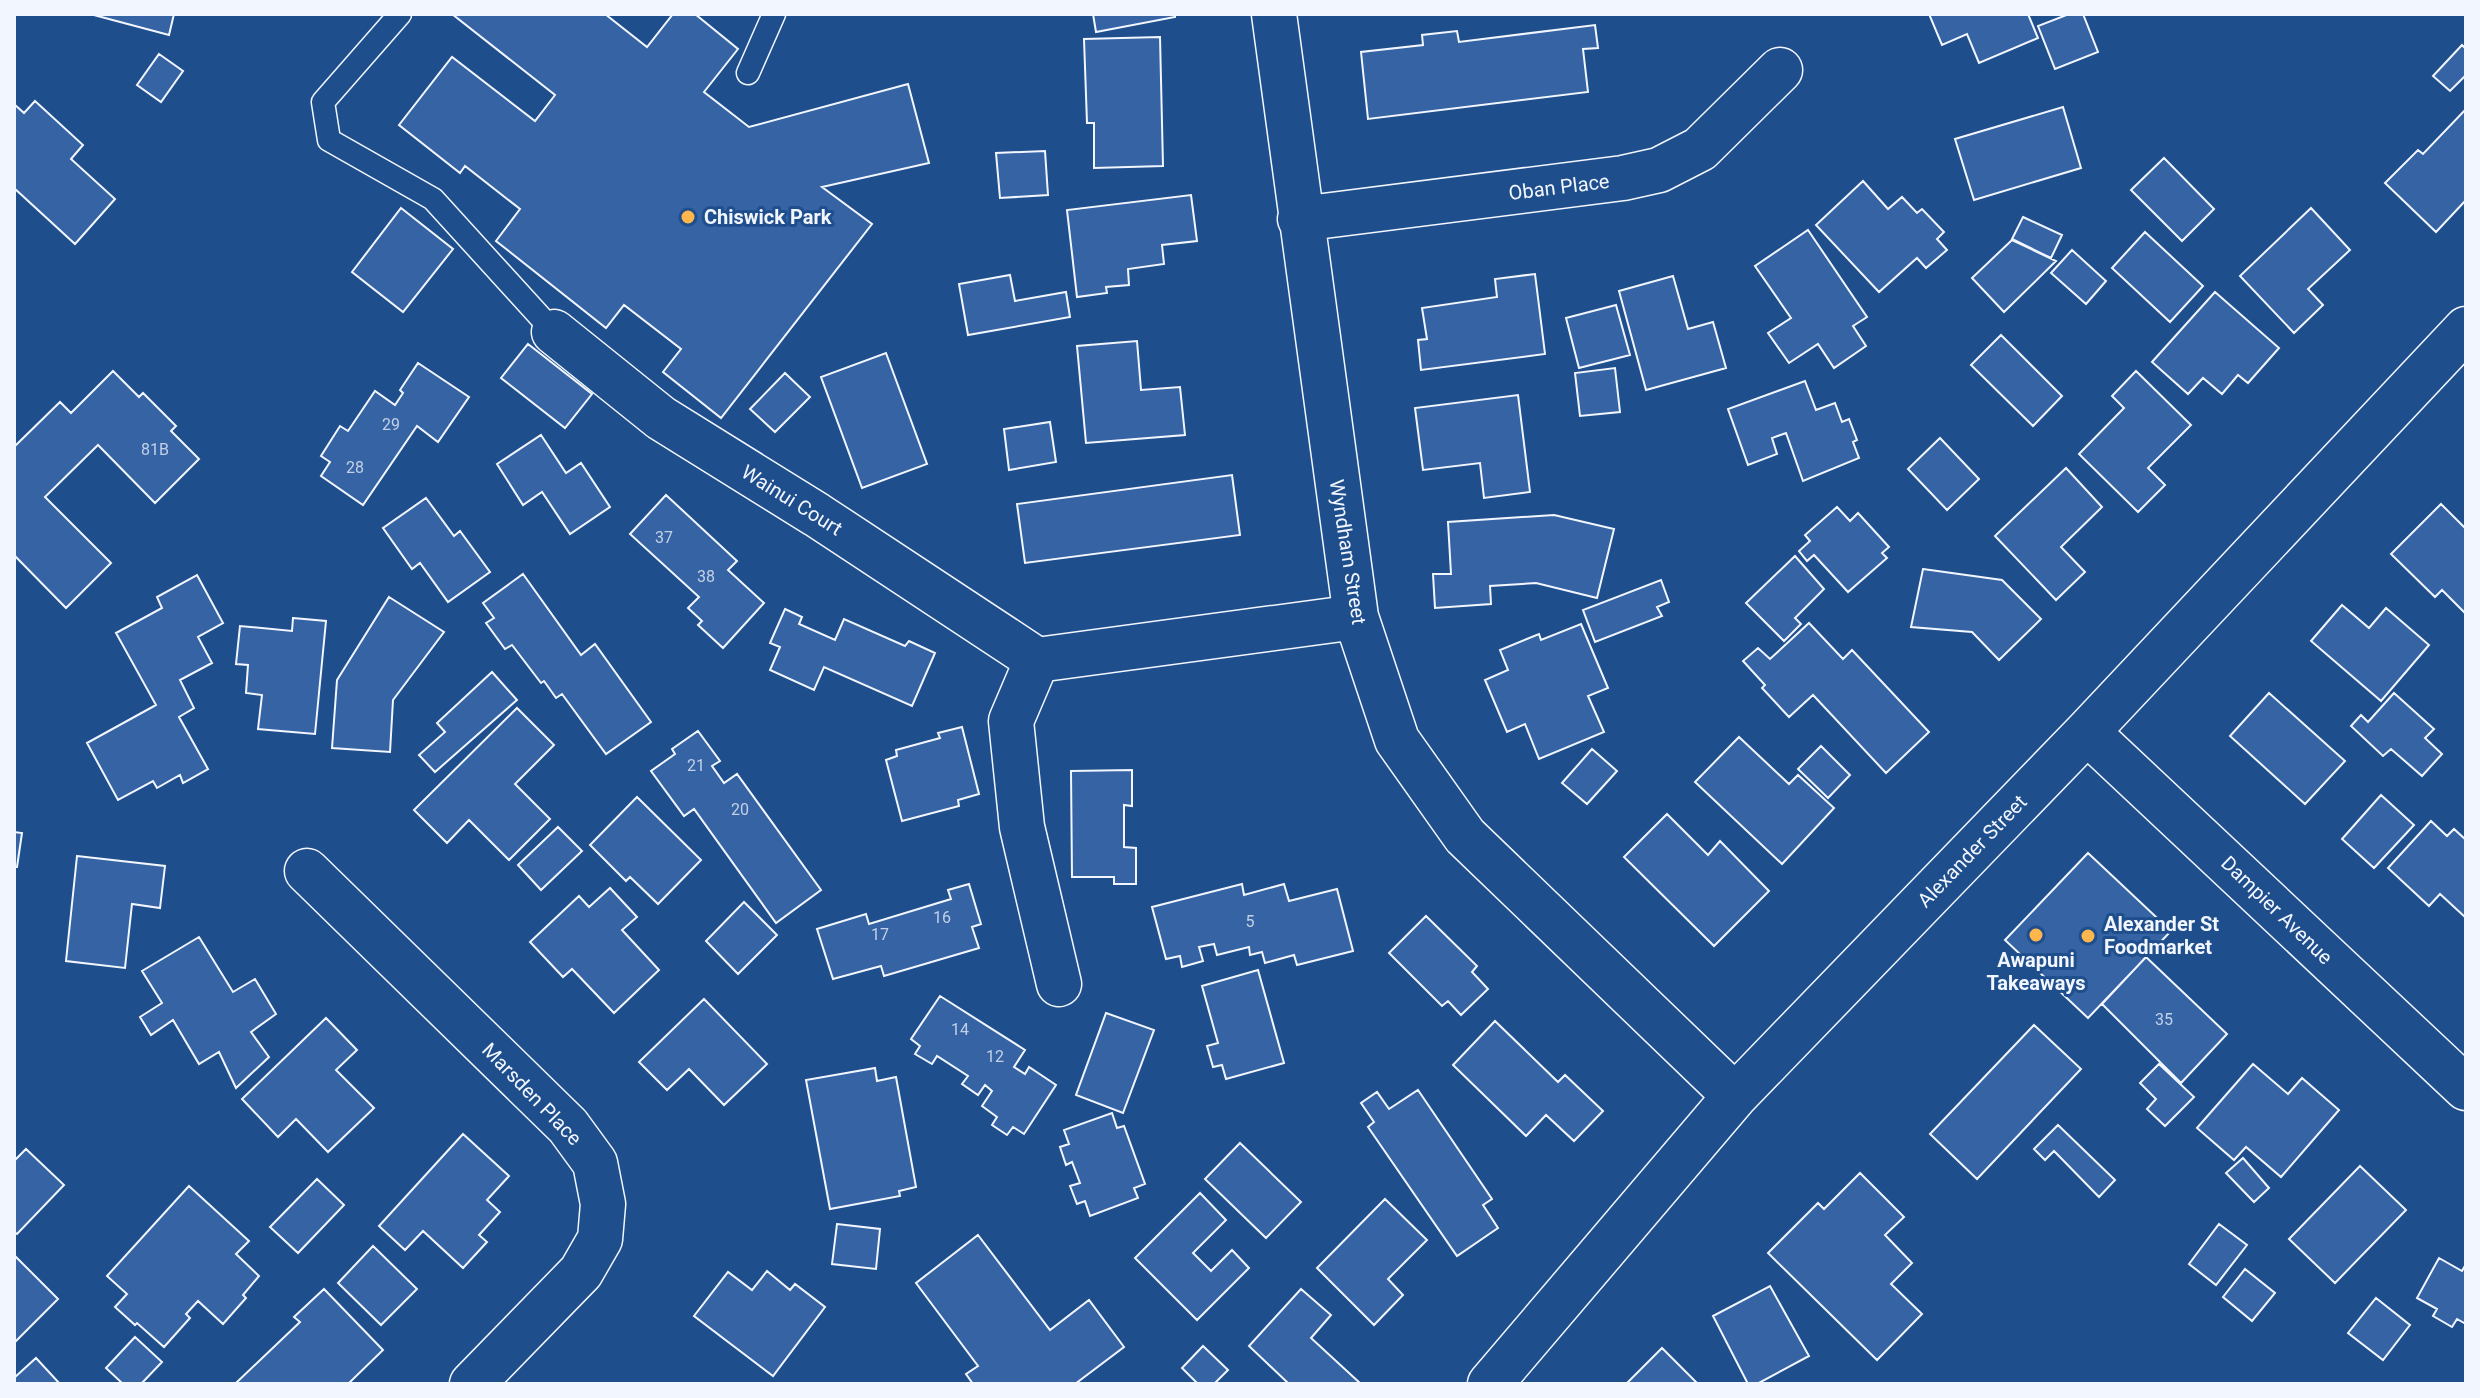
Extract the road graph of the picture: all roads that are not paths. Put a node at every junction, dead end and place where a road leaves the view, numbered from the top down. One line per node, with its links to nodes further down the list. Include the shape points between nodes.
1 (400, 14): 8 (lane, via 323,102 329,140 433,199)
2 (774, 14): 5 (lane)
3 (1274, 14): 6 (street, Wyndham Street)
4 (1780, 70): 6 (street, Oban Place, via 1700,149 1659,170)
5 (748, 73)
6 (1300, 219): 9 (street, Wyndham Street)
7 (2466, 329): 11 (street, Alexander Street)
8 (554, 332): 10 (street, Wainui Court, via 661,418)
9 (1356, 617): 10 (street); 15 (street, Wyndham Street, via 1397,740 1465,836)
10 (1037, 660): 13 (street, via 1011,721 1022,827)
11 (2087, 732): 14 (street, Dampier Avenue); 15 (street, Alexander Street)
12 (307, 871): 16 (street, Marsden Place, via 568,1126 595,1163 603,1204 600,1239 581,1272)
13 (1059, 984)
14 (2466, 1088)
15 (1735, 1096): 17 (street, Alexander Street)
16 (472, 1384)
17 (1490, 1384)

